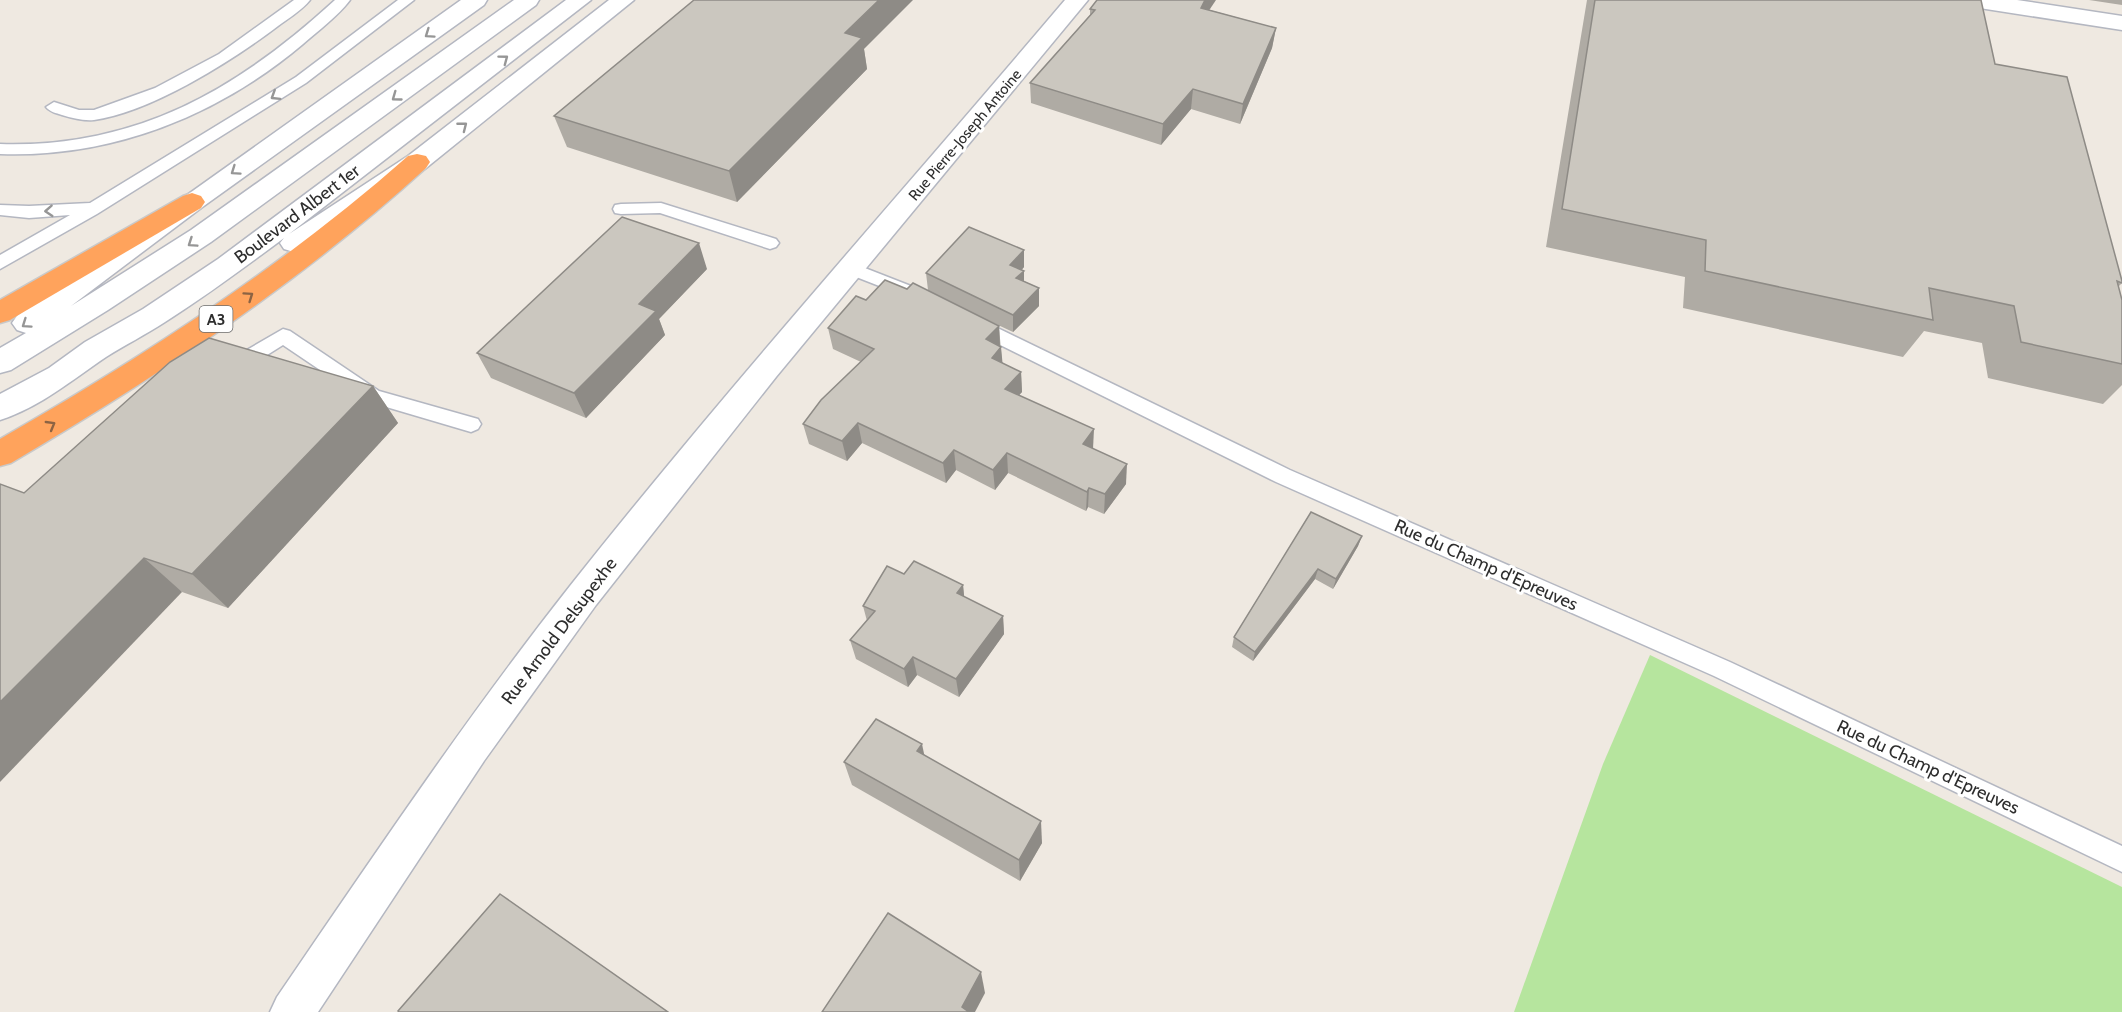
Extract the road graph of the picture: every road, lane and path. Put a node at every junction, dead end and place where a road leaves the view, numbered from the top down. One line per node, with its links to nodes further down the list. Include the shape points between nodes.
1 (303, 0): 13 (lane, via 253,39 166,90 93,115)
2 (343, 0): 14 (lane, via 241,82 192,110 138,131 94,142 46,150)
3 (407, 0): 12 (lane)
4 (423, 0): 12 (lane)
5 (476, 0): 16 (main road, one-way to 16)
6 (528, 0): 27 (main road, Boulevard Albert 1er, one-way to 27, via 292,173 150,271)
7 (580, 0): 28 (main road, Boulevard Albert 1er, one-way to 7, via 228,266)
8 (623, 0): 15 (main road, one-way to 8)
9 (1077, 0): 22 (main road, Rue Pierre-Joseph Antoine)
10 (1973, 0): 11 (main road)
11 (2122, 23)
12 (301, 80): 17 (lane, one-way to 17)
13 (54, 107)
14 (0, 149)
15 (417, 162): 28 (main road, via 162,327 106,358); 32 (highway, A3, one-way to 15, via 253,293 378,199)
16 (192, 202): 24 (highway); 26 (main road, one-way to 26)
17 (94, 208): 19 (lane, one-way to 19); 21 (lane)
18 (621, 209): 20 (lane, via 662,208)
19 (0, 210)
20 (771, 243)
21 (0, 263)
22 (852, 269): 23 (lane); 34 (main road, Rue Arnold Delsupexhe, via 665,493 529,667)
23 (924, 299)
24 (0, 313)
25 (955, 315): 33 (lane, Rue du Champ d'Epreuves, via 1284,476 1722,669)
26 (0, 342)
27 (0, 362)
28 (60, 376): 30 (main road, Boulevard Albert 1er)
29 (212, 380): 31 (lane, via 283,336 373,396)
30 (0, 408)
31 (471, 424)
32 (0, 454)
33 (2122, 859)
34 (292, 1012)

